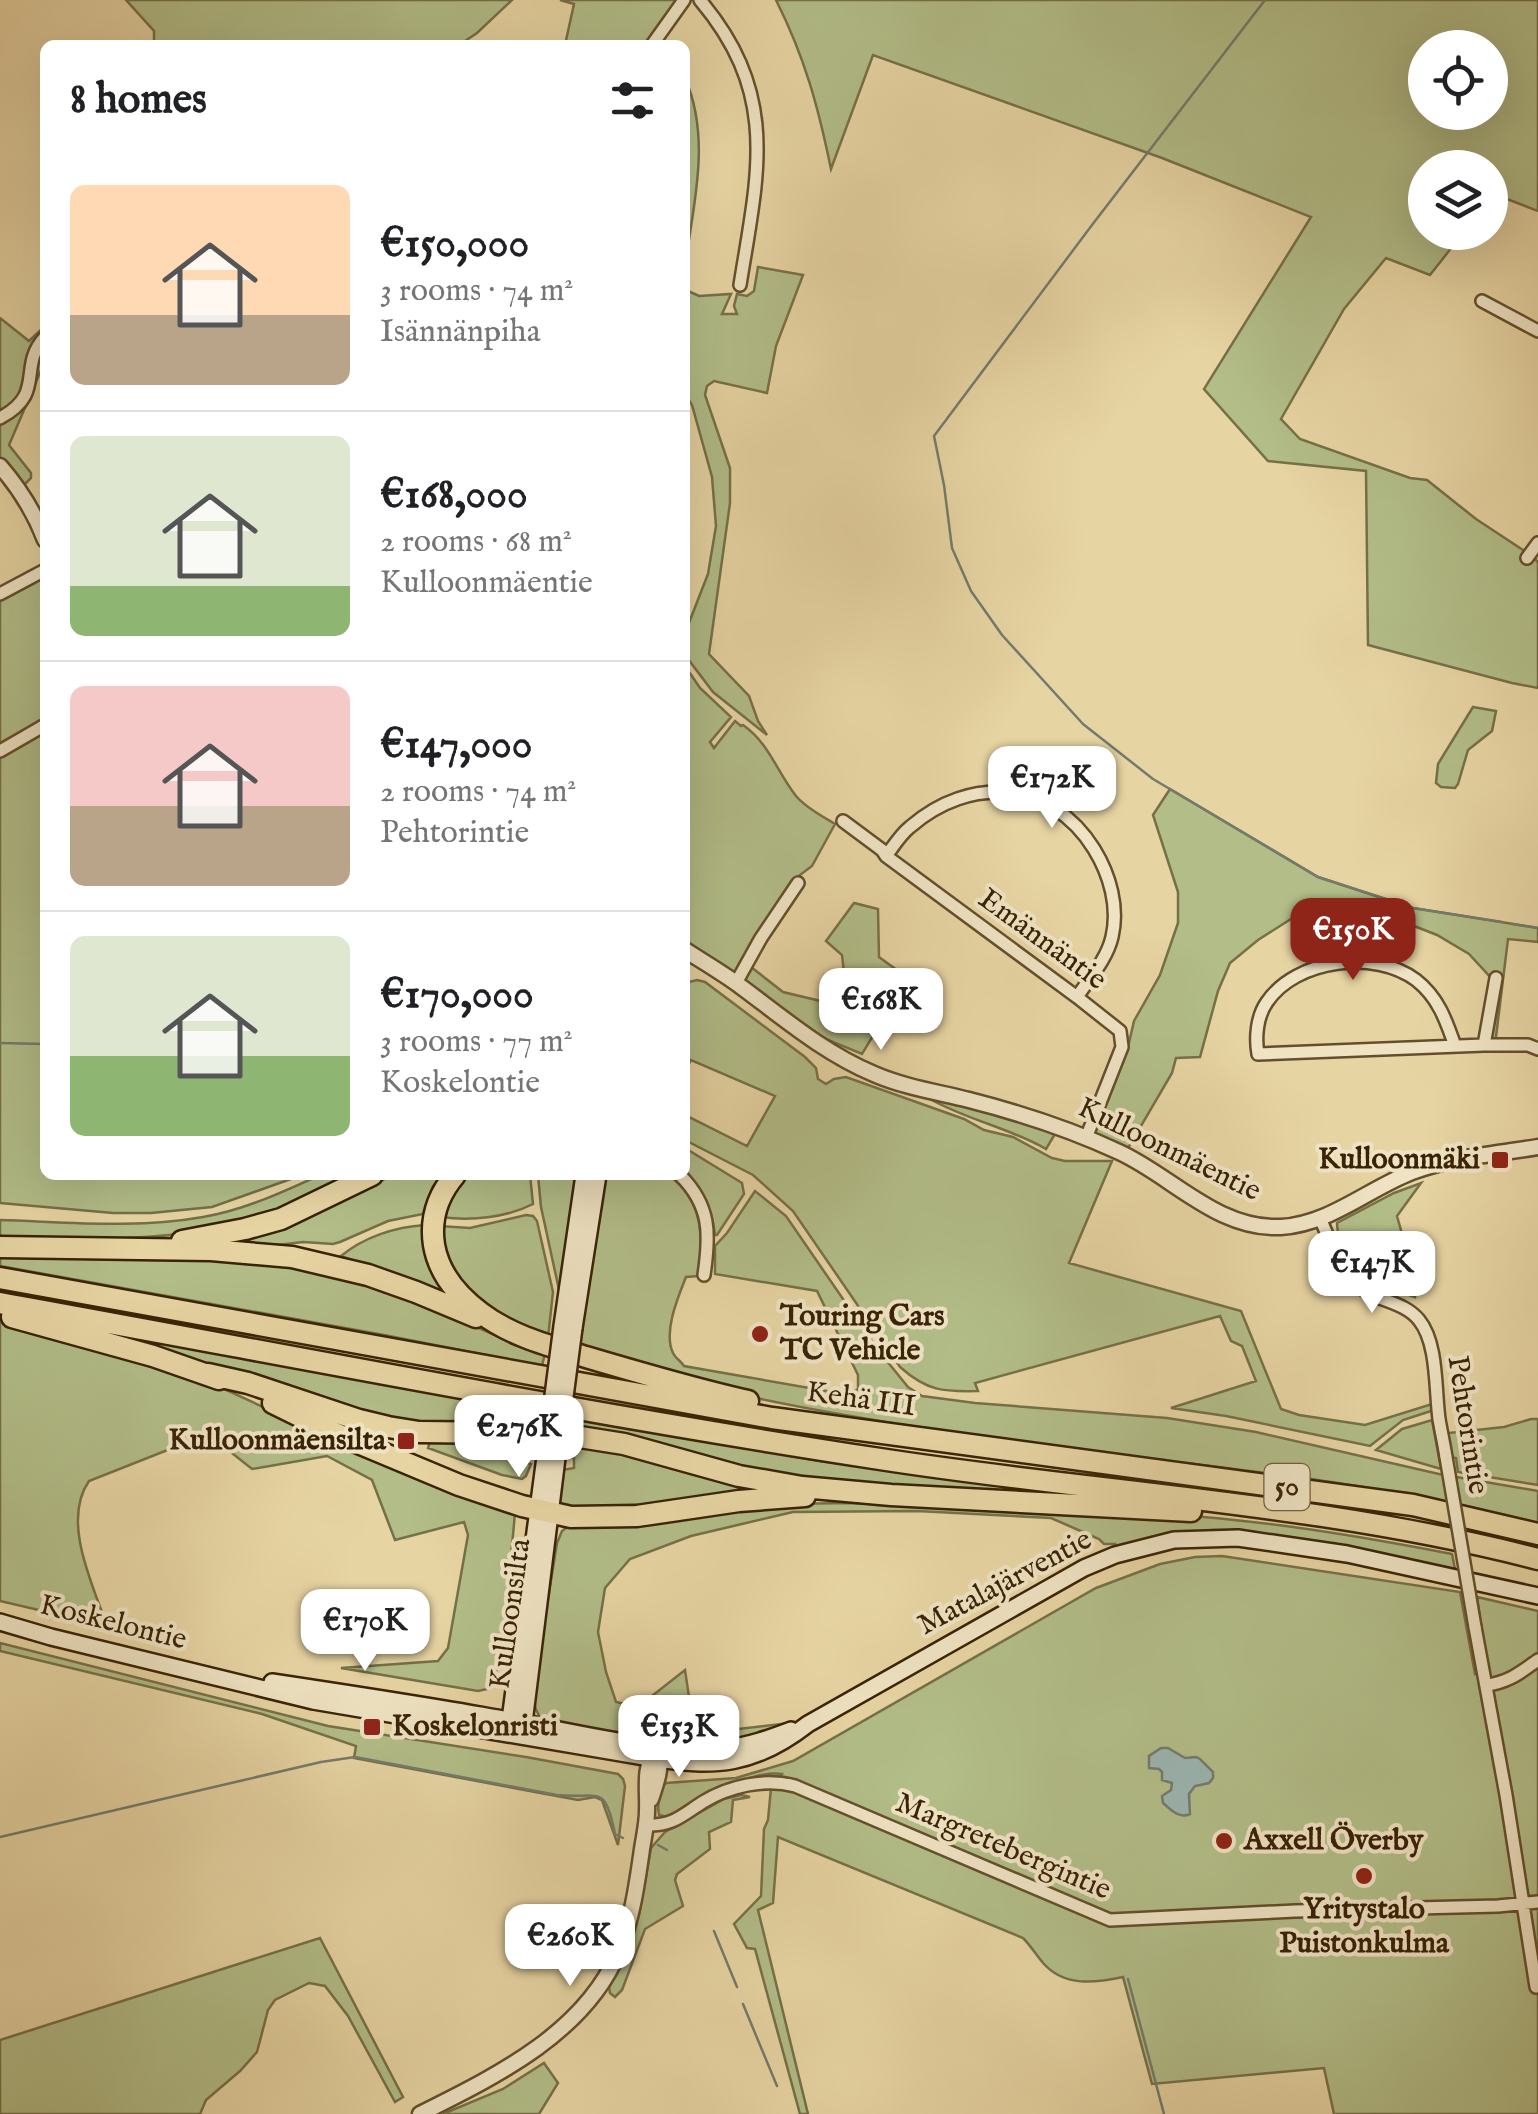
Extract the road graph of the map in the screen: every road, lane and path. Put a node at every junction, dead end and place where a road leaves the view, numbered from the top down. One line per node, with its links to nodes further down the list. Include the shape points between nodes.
1 (684, 0): 3 (street)
2 (700, 0): 4 (street, via 736,52 757,120 759,156)
3 (656, 40)
4 (740, 285)
5 (1482, 301): 6 (street)
6 (1538, 330)
7 (40, 343): 8 (street, via 26,395)
8 (0, 418)
9 (0, 466): 10 (street)
10 (40, 529)
11 (1538, 542): 12 (street)
12 (1526, 558)
13 (40, 573): 14 (street)
14 (0, 594)
15 (40, 727): 16 (street)
16 (0, 751)
17 (843, 822): 18 (street, Emännäntie)
18 (886, 856): 23 (street, Emännäntie); 23 (street, via 932,810 978,792 1015,793 1056,808 1089,841 1114,900 1110,943)
19 (798, 883): 22 (street)
20 (690, 953): 22 (street, Kulloonmäentie)
21 (1496, 978): 24 (street)
22 (736, 983): 27 (street, Kulloonmäentie, via 826,1050 877,1076)
23 (1076, 996): 27 (street, Emännäntie, via 1122,1037)
24 (1484, 1045): 25 (street); 26 (street)
25 (1455, 1046): 25 (street, via 1439,1004 1414,979 1378,964 1307,970 1266,1003 1257,1030 1258,1054)
26 (1538, 1048)
27 (1086, 1138): 34 (street, Kulloonmäentie, via 1247,1223 1283,1227)
28 (1538, 1147): 34 (street, Kulloonmäentie, via 1434,1164)
29 (362, 1180): 36 (highway, via 246,1230)
30 (452, 1180): 42 (highway, via 432,1231 443,1272 482,1314)
31 (583, 1180): 41 (main road, Kulloonsilta)
32 (597, 1180): 41 (main road, Kulloonsilta)
33 (685, 1180): 37 (street, via 706,1216)
34 (1320, 1218): 53 (street, Pehtorintie, bridge, via 1355,1284 1420,1320 1434,1364)
35 (0, 1247): 36 (highway)
36 (136, 1248): 42 (highway, via 292,1257 384,1281)
37 (704, 1275)
38 (0, 1278): 44 (highway, Kehä III / 50)
39 (0, 1303): 46 (highway, Kehä III / 50, via 771,1442)
40 (0, 1314): 43 (highway)
41 (568, 1327): 47 (main road, Kulloonsilta, bridge)
42 (510, 1331): 44 (highway)
43 (208, 1374): 45 (highway, via 388,1427 580,1436 802,1488); 47 (highway, via 412,1467)
44 (831, 1427): 48 (highway, Kehä III / 50, via 1394,1502)
45 (891, 1495): 46 (highway, via 1245,1514); 47 (highway, via 739,1501 614,1518)
46 (1286, 1510): 49 (highway, Kehä III / 50)
47 (544, 1512): 54 (main road, Kulloonsilta)
48 (1538, 1534)
49 (1538, 1558)
50 (1538, 1596): 55 (main road, Matalajärventie, via 1258,1540 1174,1540 1084,1568 808,1724 728,1748)
51 (0, 1622): 54 (main road, Koskelontie, via 214,1676)
52 (1538, 1660): 53 (street, via 1515,1677)
53 (1486, 1685): 58 (street, Pehtorintie)
54 (516, 1726): 55 (main road, Matalajärventie)
55 (656, 1755): 56 (street, via 647,1774)
56 (646, 1825): 58 (street, Margretebergintie, via 664,1826 713,1796 778,1782 1110,1920); 60 (street, via 625,1936 588,2001 524,2056)
57 (1538, 1902): 58 (street, Margretebergintie)
58 (1522, 1903): 59 (street, Pehtorintie)
59 (1536, 1987)
60 (420, 2114)

